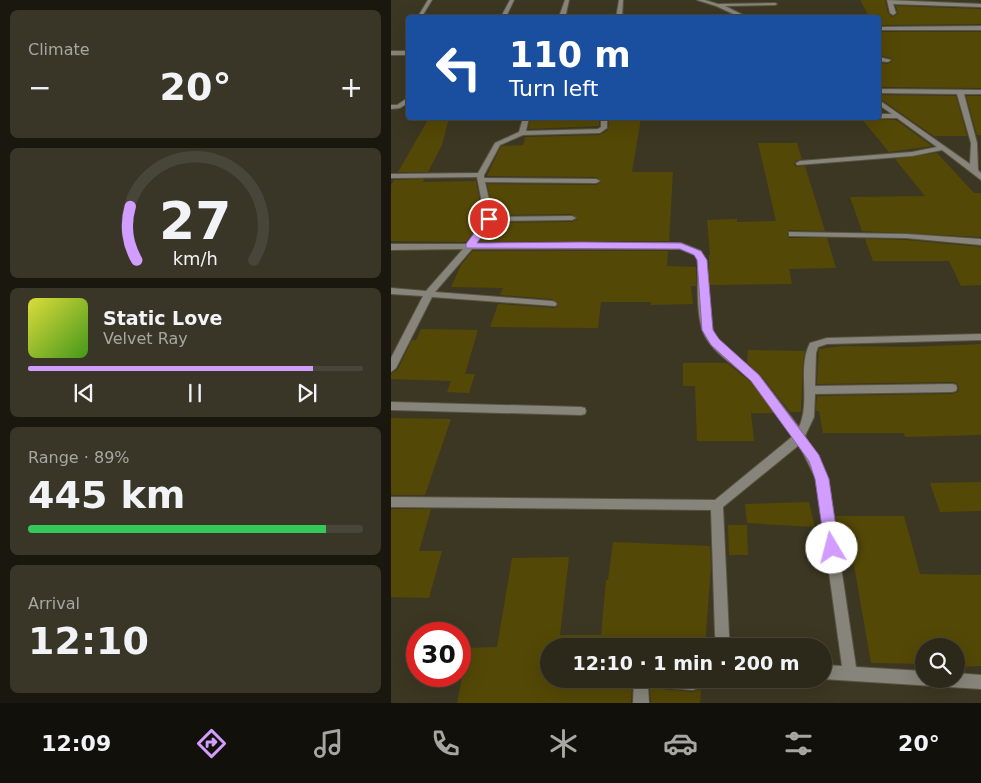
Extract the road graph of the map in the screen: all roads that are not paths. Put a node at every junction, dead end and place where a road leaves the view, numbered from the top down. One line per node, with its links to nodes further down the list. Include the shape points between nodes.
1 (430, 0): 12 (street)
2 (513, 0): 13 (street)
3 (567, 0): 10 (street)
4 (621, 0): 14 (street)
5 (699, 0): 8 (street)
6 (889, 1): 9 (street); 11 (street)
7 (775, 4): 8 (street)
8 (718, 5): 15 (street)
9 (981, 6)
10 (563, 14)
11 (893, 14)
12 (420, 15)
13 (505, 15)
14 (619, 15)
15 (740, 15)
16 (981, 28): 17 (street)
17 (881, 29)
18 (391, 53): 19 (street)
19 (406, 53)
20 (881, 59): 21 (street)
21 (888, 60)
22 (881, 90): 23 (street)
23 (959, 92): 24 (street); 35 (street, via 975,143)
24 (981, 92)
25 (406, 101): 27 (street)
26 (881, 104): 29 (street)
27 (391, 107)
28 (881, 116): 29 (street)
29 (897, 116): 33 (street)
30 (526, 120): 32 (street)
31 (604, 120): 32 (street, via 604,128 596,132)
32 (522, 134): 37 (street, via 497,144)
33 (942, 148): 34 (street, via 912,154); 35 (street)
34 (800, 163)
35 (974, 170): 38 (street)
36 (391, 176): 37 (street)
37 (481, 178): 39 (street); 41 (street)
38 (981, 178)
39 (596, 181)
40 (572, 218): 41 (street)
41 (489, 219): 44 (street)
42 (792, 234): 43 (street, via 906,236)
43 (981, 242)
44 (469, 246): 45 (street); 47 (street); 55 (street, via 681,246 698,254 702,260 707,330 715,342 755,378)
45 (391, 247)
46 (391, 291): 47 (street)
47 (429, 293): 48 (street); 50 (street)
48 (552, 304)
49 (981, 337): 52 (street, via 819,342 812,348)
50 (391, 368)
51 (952, 388): 52 (street)
52 (810, 390): 55 (street, via 809,417)
53 (391, 406): 54 (street)
54 (581, 412)
55 (799, 438): 57 (street); 60 (street, via 815,458 822,479)
56 (391, 502): 57 (street)
57 (717, 505): 58 (street)
58 (723, 638)
59 (832, 672): 60 (street)
60 (850, 673): 61 (street)
61 (915, 677)
62 (965, 681): 63 (street)
63 (981, 682)
64 (641, 688): 65 (street)
65 (641, 703)

